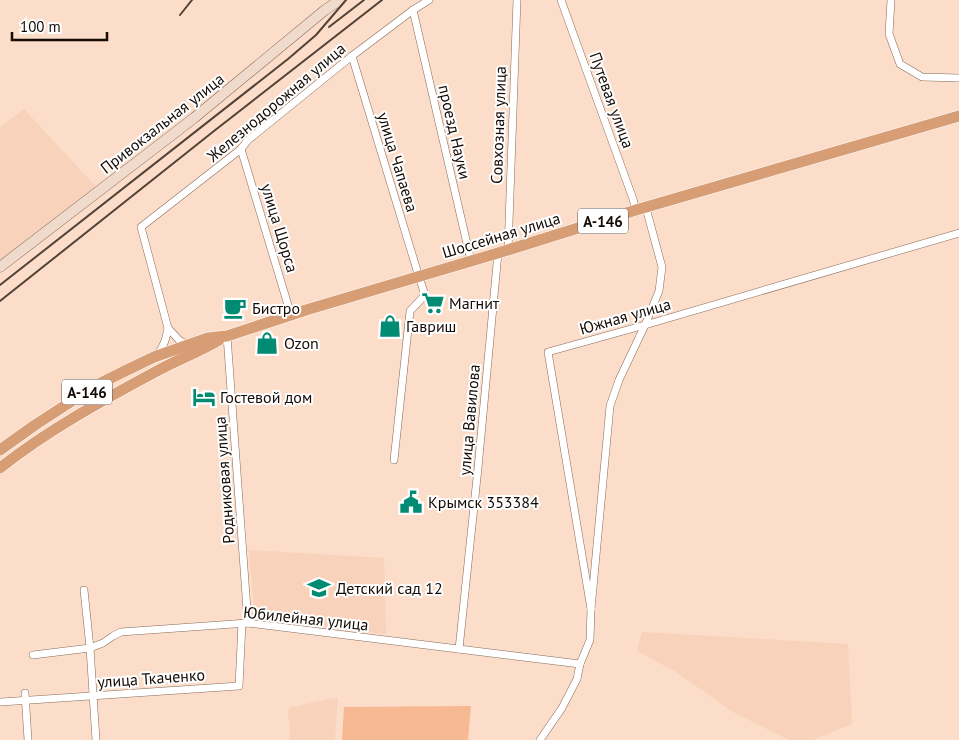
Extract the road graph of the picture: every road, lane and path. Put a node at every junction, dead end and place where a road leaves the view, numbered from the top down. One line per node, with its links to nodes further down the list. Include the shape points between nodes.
1 (340, 0): 15 (main road, Привокзальная улица, via 194,118)
2 (429, 0): 6 (street, Железнодорожная улица)
3 (516, 0): 13 (street, Совхозная улица)
4 (561, 0): 11 (street, Путевая улица, via 630,190)
5 (891, 0): 8 (street, via 889,34 900,64 922,77)
6 (413, 10): 7 (street, Железнодорожная улица); 14 (street, проезд Науки)
7 (352, 56): 10 (street, Железнодорожная улица, via 248,140); 16 (street, улица Чапаева)
8 (959, 78)
9 (959, 116): 11 (highway, Шоссейная улица / А-146)
10 (242, 149): 17 (street, улица Щорса); 19 (street, Железнодорожная улица, via 141,227)
11 (641, 209): 13 (highway, Шоссейная улица / А-146); 18 (street, Путевая улица, via 662,267 659,291)
12 (959, 233): 18 (street, Южная улица)
13 (503, 252): 14 (highway, Шоссейная улица / А-146); 30 (street, улица Вавилова)
14 (471, 261): 16 (highway, Шоссейная улица / А-146)
15 (0, 267)
16 (418, 277): 17 (highway, Шоссейная улица / А-146); 24 (street, улица Чапаева, via 426,295 410,311)
17 (291, 315): 20 (highway, Шоссейная улица / А-146)
18 (646, 325): 27 (street, Путевая улица, via 610,406); 27 (street, Южная улица, via 548,352)
19 (168, 328): 21 (street); 22 (street, via 166,340)
20 (226, 336): 21 (highway, А-146); 25 (highway, А-146, via 102,402 51,432); 28 (street, Родниковая улица)
21 (188, 345): 22 (highway, А-146)
22 (154, 357): 23 (highway, А-146, via 95,386)
23 (0, 450)
24 (394, 460)
25 (0, 468)
26 (84, 590): 29 (street)
27 (591, 609): 32 (street, via 590,640)
28 (245, 623): 29 (street, Юбилейная улица, via 121,632); 30 (street, Юбилейная улица); 33 (street, улица Ткаченко, via 239,686)
29 (90, 648): 31 (street, Юбилейная улица); 33 (street)
30 (459, 649): 32 (street, Юбилейная улица)
31 (33, 655)
32 (580, 664): 38 (street, via 577,679 562,708)
33 (93, 696): 34 (street, улица Ткаченко); 37 (street)
34 (26, 697): 35 (street, улица Ткаченко); 36 (street)
35 (1, 702)
36 (28, 740)
37 (96, 740)
38 (540, 740)

